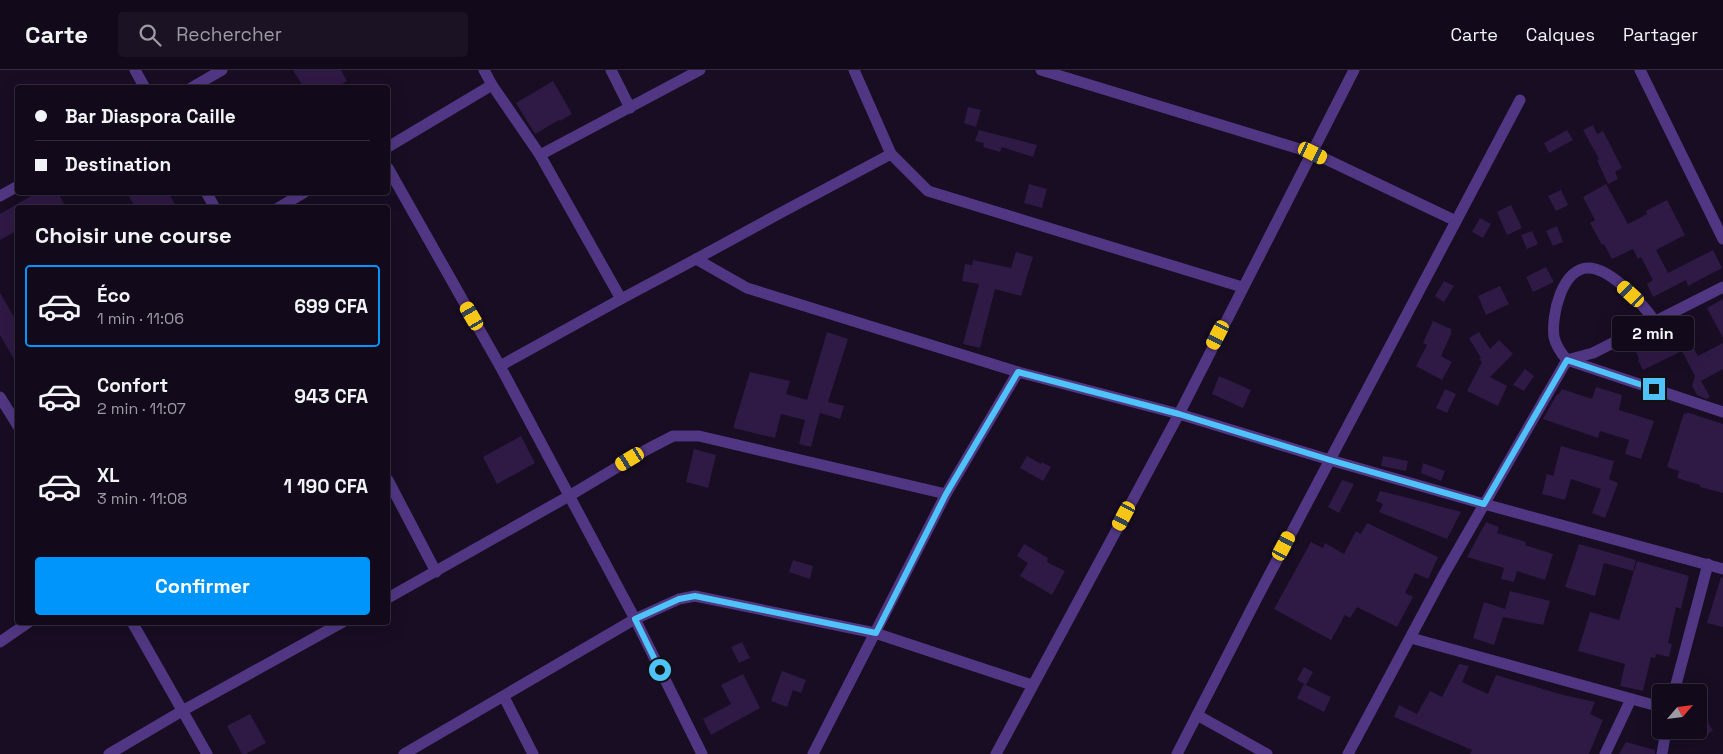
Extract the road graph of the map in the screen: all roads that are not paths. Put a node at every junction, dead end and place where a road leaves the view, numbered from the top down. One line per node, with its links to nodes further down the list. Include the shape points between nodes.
1 (135, 70): 10 (street)
2 (222, 70): 11 (street)
3 (484, 70): 12 (street)
4 (611, 70): 14 (street)
5 (700, 70): 14 (street)
6 (854, 70): 17 (street)
7 (1042, 70): 16 (street)
8 (1354, 70): 16 (street)
9 (1640, 70): 25 (street)
10 (143, 85)
11 (196, 85)
12 (492, 86): 15 (street); 18 (street)
13 (1520, 100): 24 (street)
14 (630, 108): 18 (street)
15 (390, 146)
16 (1313, 153): 24 (street); 27 (street)
17 (891, 154): 26 (street); 27 (street, via 928,190)
18 (540, 155): 29 (street)
19 (390, 172): 32 (street)
20 (15, 188): 22 (street)
21 (300, 195): 23 (street)
22 (0, 196)
23 (283, 205)
24 (1456, 222): 38 (street)
25 (1723, 239)
26 (696, 259): 29 (street); 33 (street, via 746,288)
27 (1242, 287): 36 (street)
28 (1723, 287): 30 (street)
29 (621, 299): 32 (street)
30 (1655, 321): 31 (street, via 1593,353); 31 (street, via 1641,302 1600,271 1589,268 1576,272 1564,286 1554,316 1554,337 1559,352)
31 (1567, 360): 35 (street); 42 (street)
32 (500, 366): 41 (street)
33 (1018, 372): 36 (street); 40 (street)
34 (0, 397): 37 (street)
35 (1723, 412)
36 (1179, 414): 38 (street); 55 (street)
37 (15, 421)
38 (1330, 460): 42 (street); 60 (street)
39 (390, 484): 45 (street)
40 (946, 494): 41 (street, via 699,436 673,436); 51 (street)
41 (569, 496): 45 (street); 47 (street)
42 (1484, 504): 43 (street); 52 (street)
43 (1708, 564): 44 (street); 54 (street)
44 (1723, 569)
45 (436, 572): 46 (street)
46 (390, 597)
47 (635, 619): 51 (street, via 679,599 695,596); 56 (street); 66 (street)
48 (25, 625): 53 (street)
49 (134, 625): 59 (street)
50 (338, 625): 59 (street)
51 (876, 633): 55 (street); 67 (street)
52 (1411, 638): 57 (street); 71 (street)
53 (0, 642)
54 (1676, 684)
55 (1032, 685): 68 (street)
56 (504, 697): 64 (street); 65 (street)
57 (1631, 699): 58 (street); 72 (street)
58 (1652, 705)
59 (182, 711): 62 (street); 63 (street)
60 (1197, 715): 69 (street); 70 (street)
61 (1664, 739): 73 (street)
62 (110, 754)
63 (207, 754)
64 (404, 754)
65 (533, 754)
66 (702, 754)
67 (813, 754)
68 (996, 754)
69 (1176, 754)
70 (1267, 754)
71 (1348, 754)
72 (1605, 754)
73 (1662, 754)

